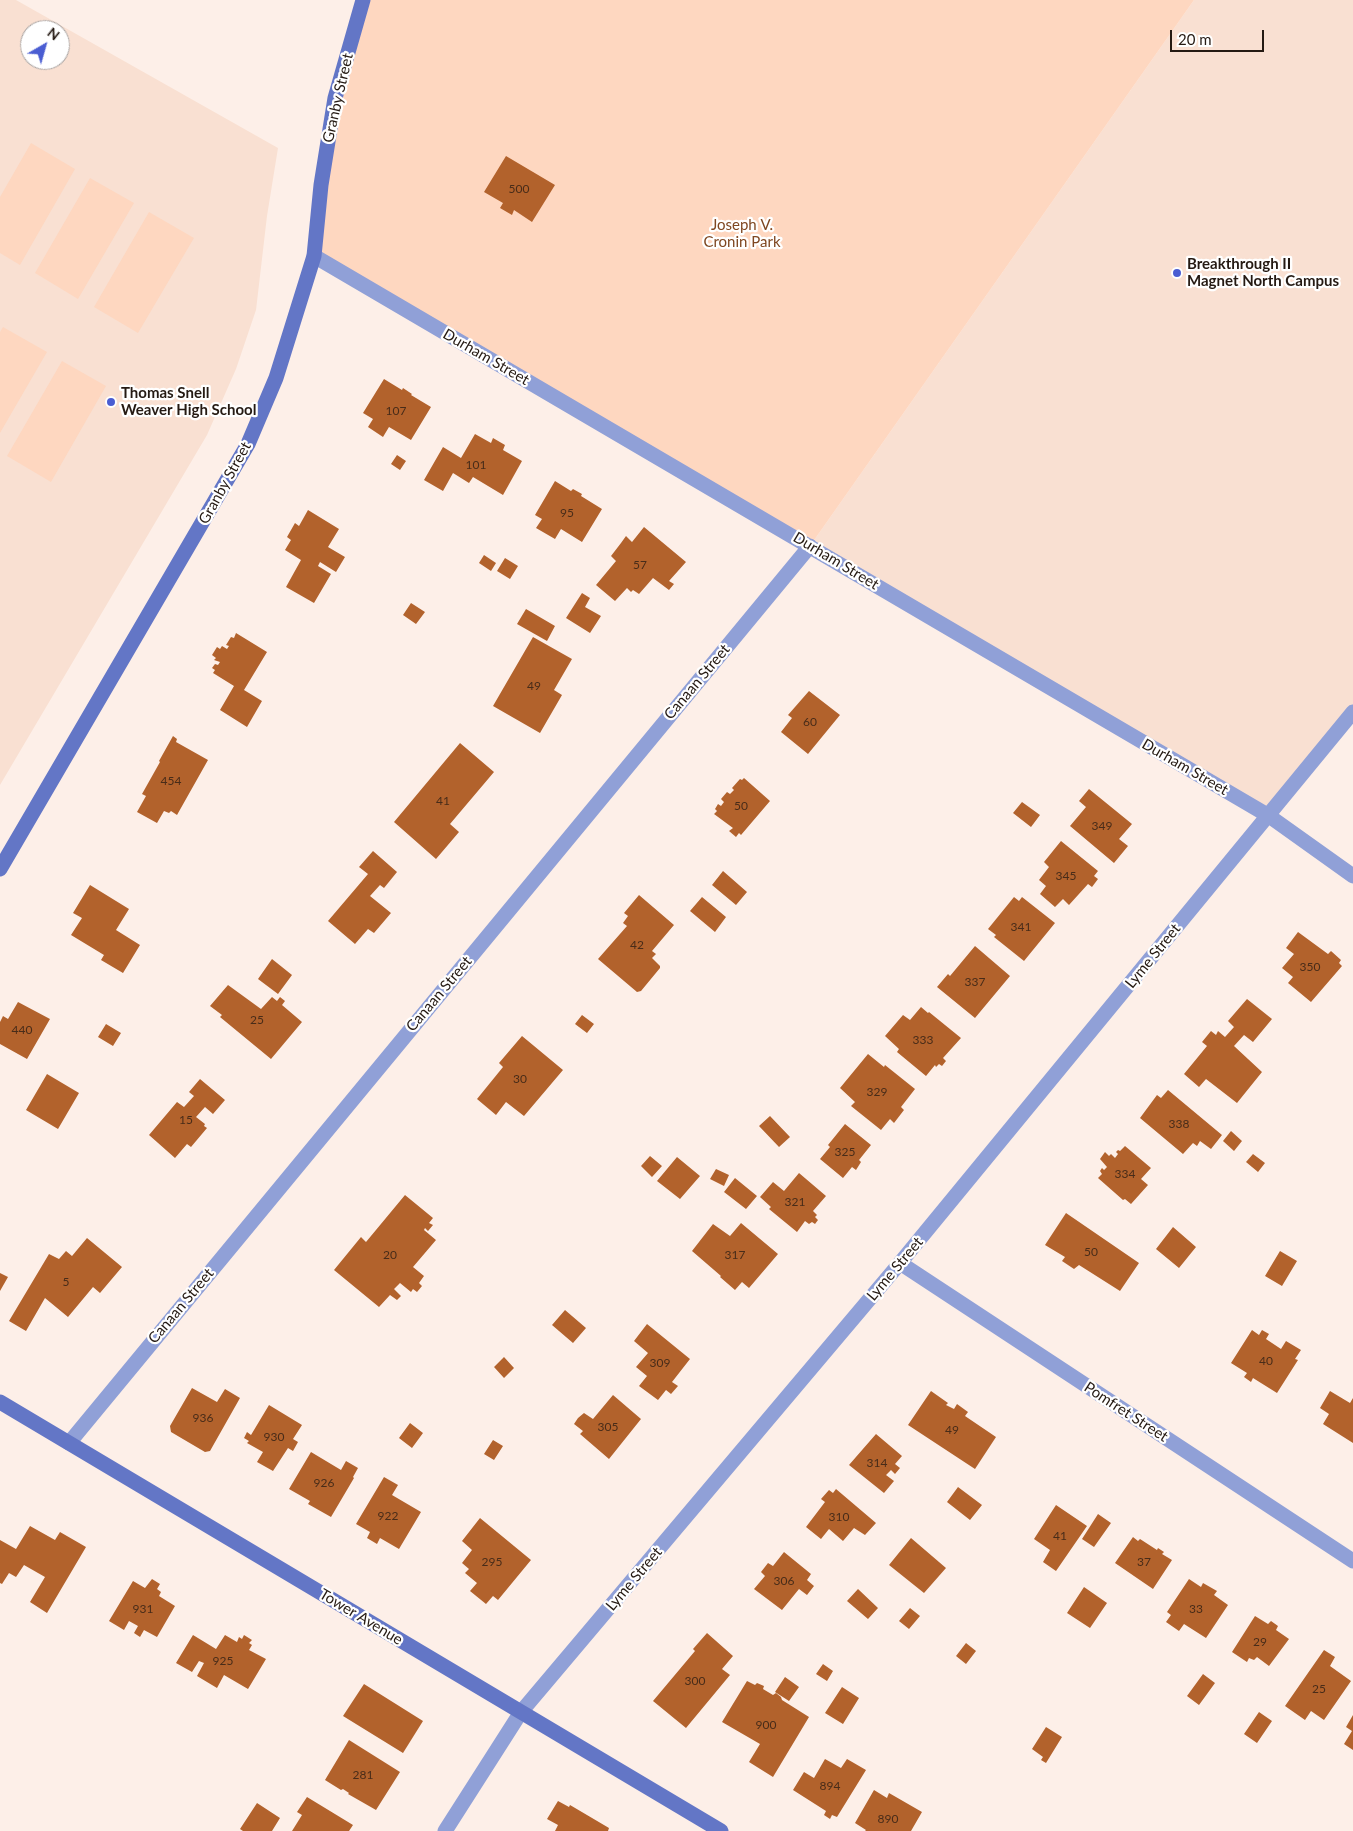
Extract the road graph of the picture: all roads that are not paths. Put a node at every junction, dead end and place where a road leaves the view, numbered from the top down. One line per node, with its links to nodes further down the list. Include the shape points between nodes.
1 (363, 0): 2 (main road, Granby Street, via 335,98)
2 (314, 256): 3 (street, Durham Street); 6 (main road, Granby Street, via 276,378 248,444)
3 (810, 546): 5 (street, Durham Street); 10 (street, Canaan Street)
4 (1353, 712): 5 (street, Lyme Street)
5 (1268, 816): 7 (street, Durham Street); 8 (street, Lyme Street)
6 (0, 869)
7 (1353, 876)
8 (900, 1263): 11 (street, Pomfret Street); 12 (street, Lyme Street)
9 (0, 1402): 10 (main road, Tower Avenue)
10 (69, 1443): 12 (main road, Tower Avenue)
11 (1353, 1561)
12 (521, 1712): 13 (street, Lyme Street); 14 (main road, Tower Avenue)
13 (445, 1831)
14 (721, 1831)

